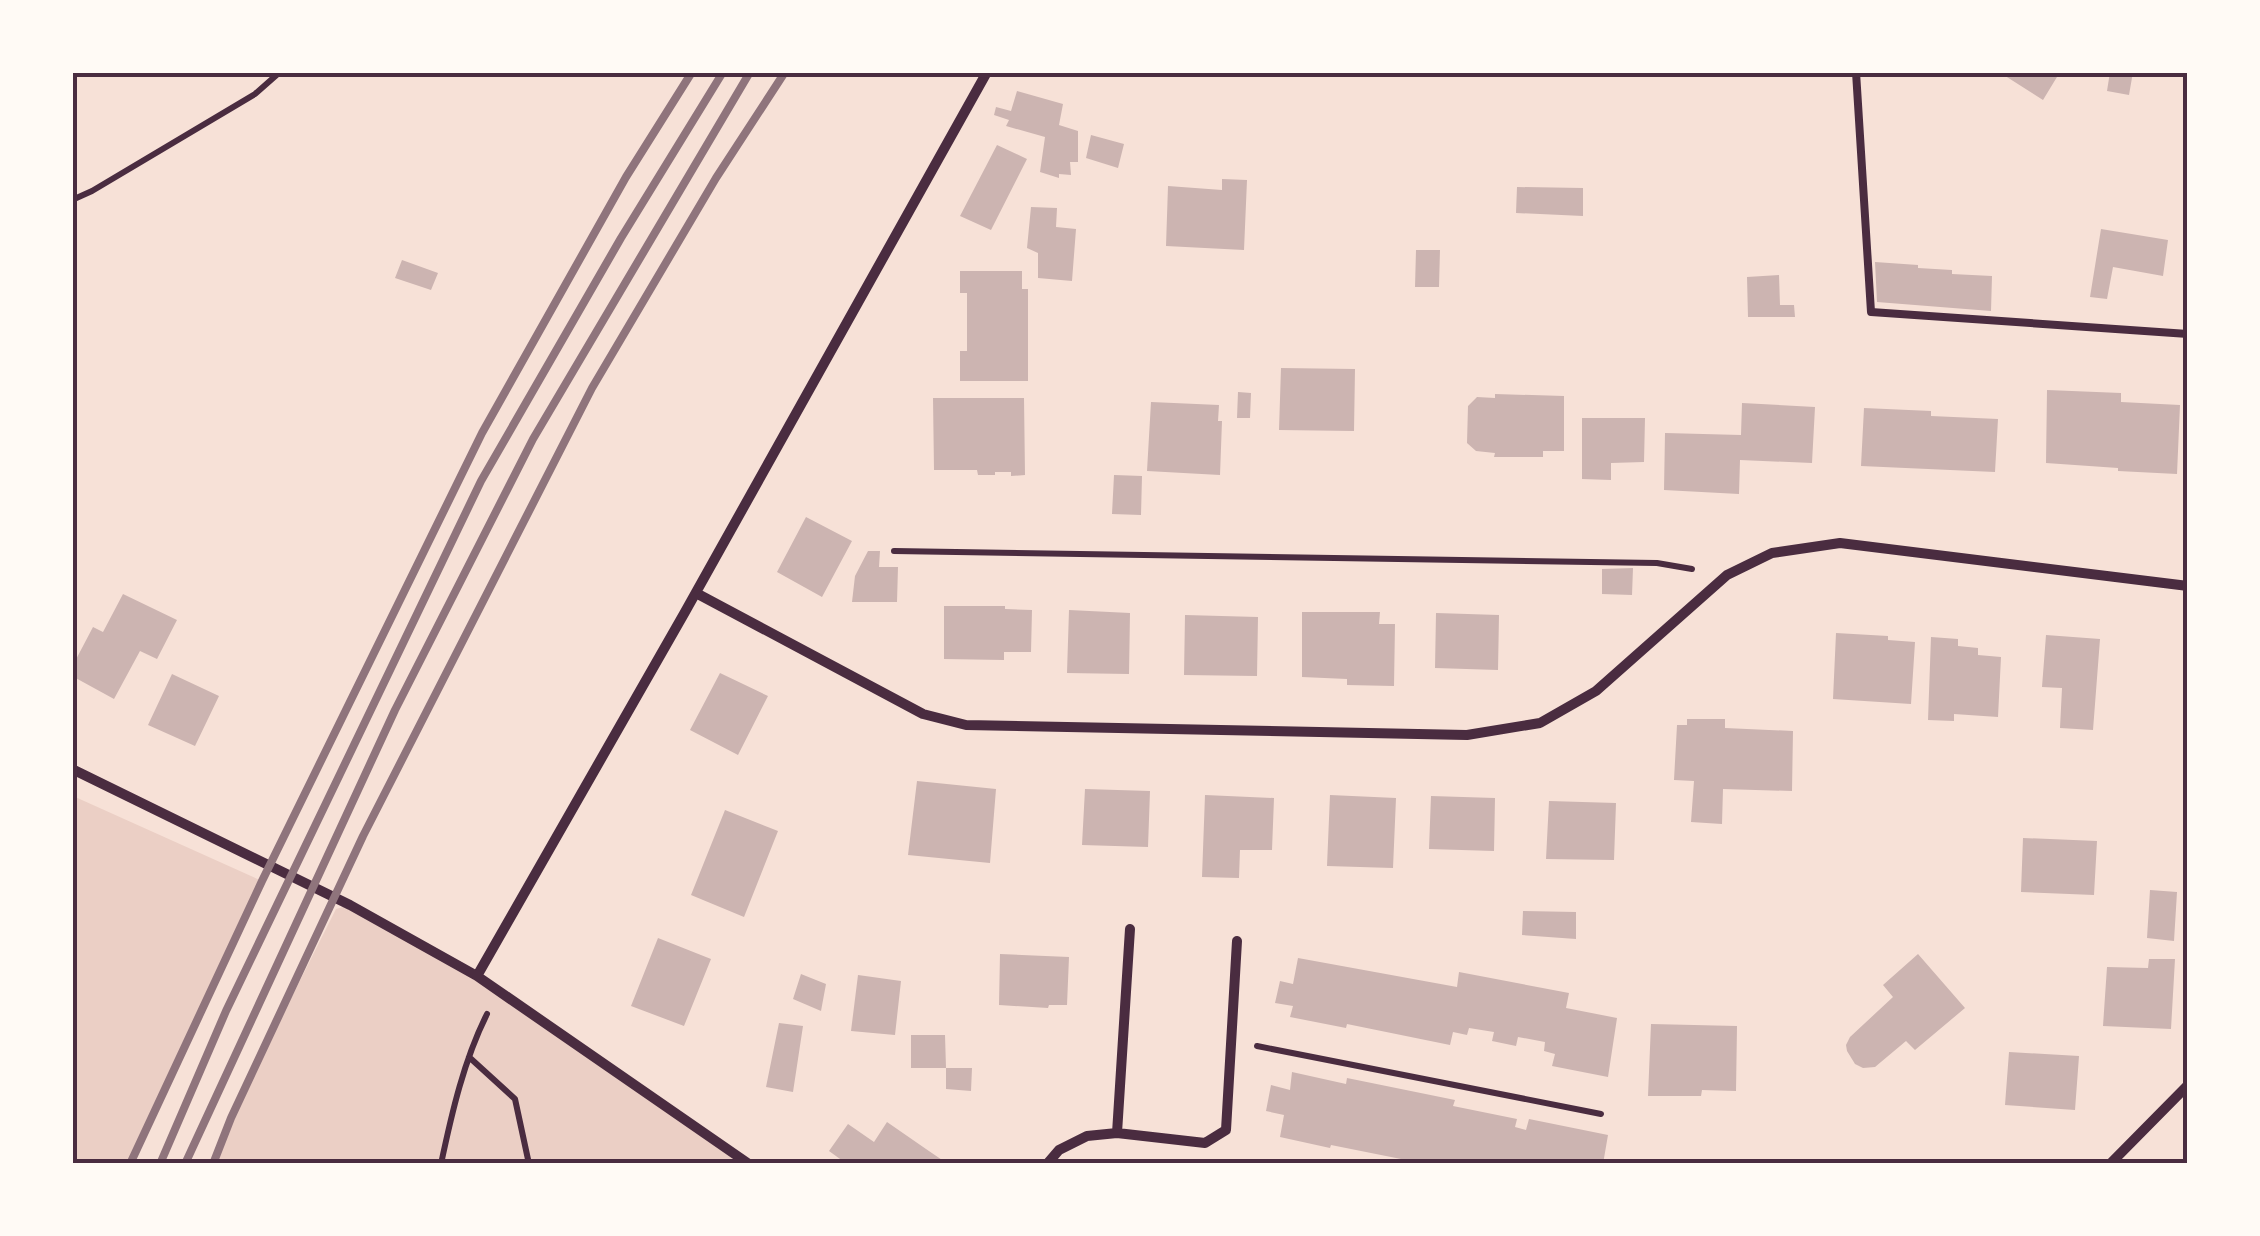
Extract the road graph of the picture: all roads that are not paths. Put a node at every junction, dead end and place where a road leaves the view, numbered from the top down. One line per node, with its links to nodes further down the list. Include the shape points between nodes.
1 (987, 72): 5 (street)
2 (1856, 72): 3 (lane, via 1871,312)
3 (2188, 334)
4 (2188, 586): 5 (street, via 1840,543 1772,553 1727,575 1596,691 1540,723 1466,735 966,724 923,714)
5 (696, 593): 9 (street)
6 (72, 769): 9 (street, via 350,905)
7 (1130, 928): 11 (street)
8 (1237, 940): 11 (street, via 1226,1130 1205,1143)
9 (478, 976): 12 (street)
10 (2188, 1085): 14 (street)
11 (1117, 1132): 13 (street, via 1087,1136)
12 (749, 1164)
13 (1048, 1164)
14 (2110, 1164)

